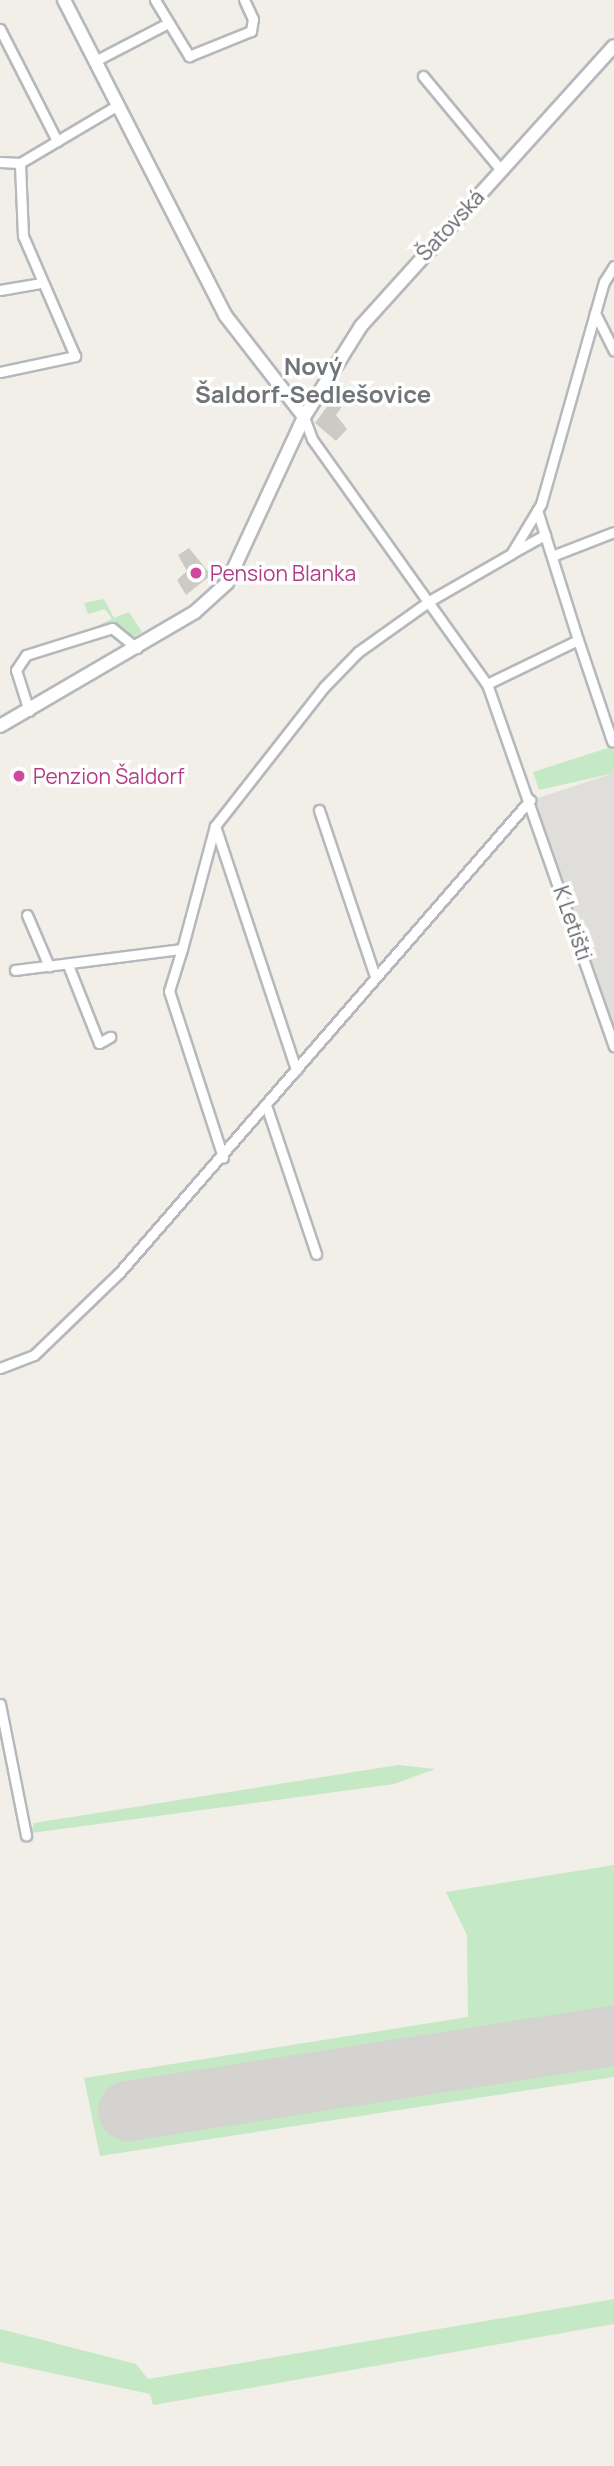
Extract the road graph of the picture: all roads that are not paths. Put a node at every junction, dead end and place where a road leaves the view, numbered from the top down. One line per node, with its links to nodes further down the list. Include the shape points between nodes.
1 (64, 0): 7 (main road)
2 (155, 0): 4 (street)
3 (244, 0): 4 (street, via 253,19 251,31 197,56 182,51)
4 (167, 23): 7 (street)
5 (0, 29): 10 (street)
6 (614, 46): 13 (main road, Šatovská)
7 (95, 61): 9 (main road)
8 (423, 76): 13 (street)
9 (118, 105): 10 (street); 20 (main road, via 225,314)
10 (57, 141): 12 (street)
11 (0, 162): 12 (street)
12 (20, 163): 15 (street, via 23,236)
13 (501, 170): 20 (main road, Šatovská, via 361,326)
14 (614, 266): 17 (street)
15 (41, 283): 16 (street); 19 (street, via 75,356)
16 (0, 290)
17 (595, 313): 18 (street); 21 (street)
18 (614, 351)
19 (0, 372)
20 (303, 417): 26 (street, K Letišti, via 312,439); 28 (main road, Šatovská, via 227,583 195,612)
21 (537, 510): 23 (street); 24 (street)
22 (614, 532): 25 (street)
23 (545, 534): 24 (street); 25 (street)
24 (511, 554): 26 (street)
25 (552, 556): 27 (street)
26 (431, 600): 29 (street, K Letišti); 35 (street, via 341,667)
27 (578, 640): 29 (street); 32 (street)
28 (137, 648): 30 (main road, Šatovská); 30 (street, via 112,628 26,655 16,670)
29 (487, 684): 33 (street, K Letišti)
30 (29, 711): 31 (main road, Šatovská)
31 (0, 726)
32 (612, 741)
33 (530, 800): 41 (street); 43 (street, K Letišti)
34 (319, 810): 41 (street)
35 (215, 826): 37 (street); 44 (street)
36 (27, 915): 39 (street)
37 (181, 949): 38 (street); 46 (street, via 169,991)
38 (68, 964): 39 (street); 42 (street, via 99,1043)
39 (49, 966): 40 (street)
40 (15, 970)
41 (375, 976): 44 (street)
42 (110, 1037)
43 (614, 1046)
44 (296, 1070): 45 (street)
45 (266, 1105): 46 (street); 47 (street)
46 (223, 1157): 48 (street, via 119,1273 34,1355)
47 (316, 1254)
48 (0, 1368)
49 (0, 1704): 50 (street)
50 (26, 1835)

